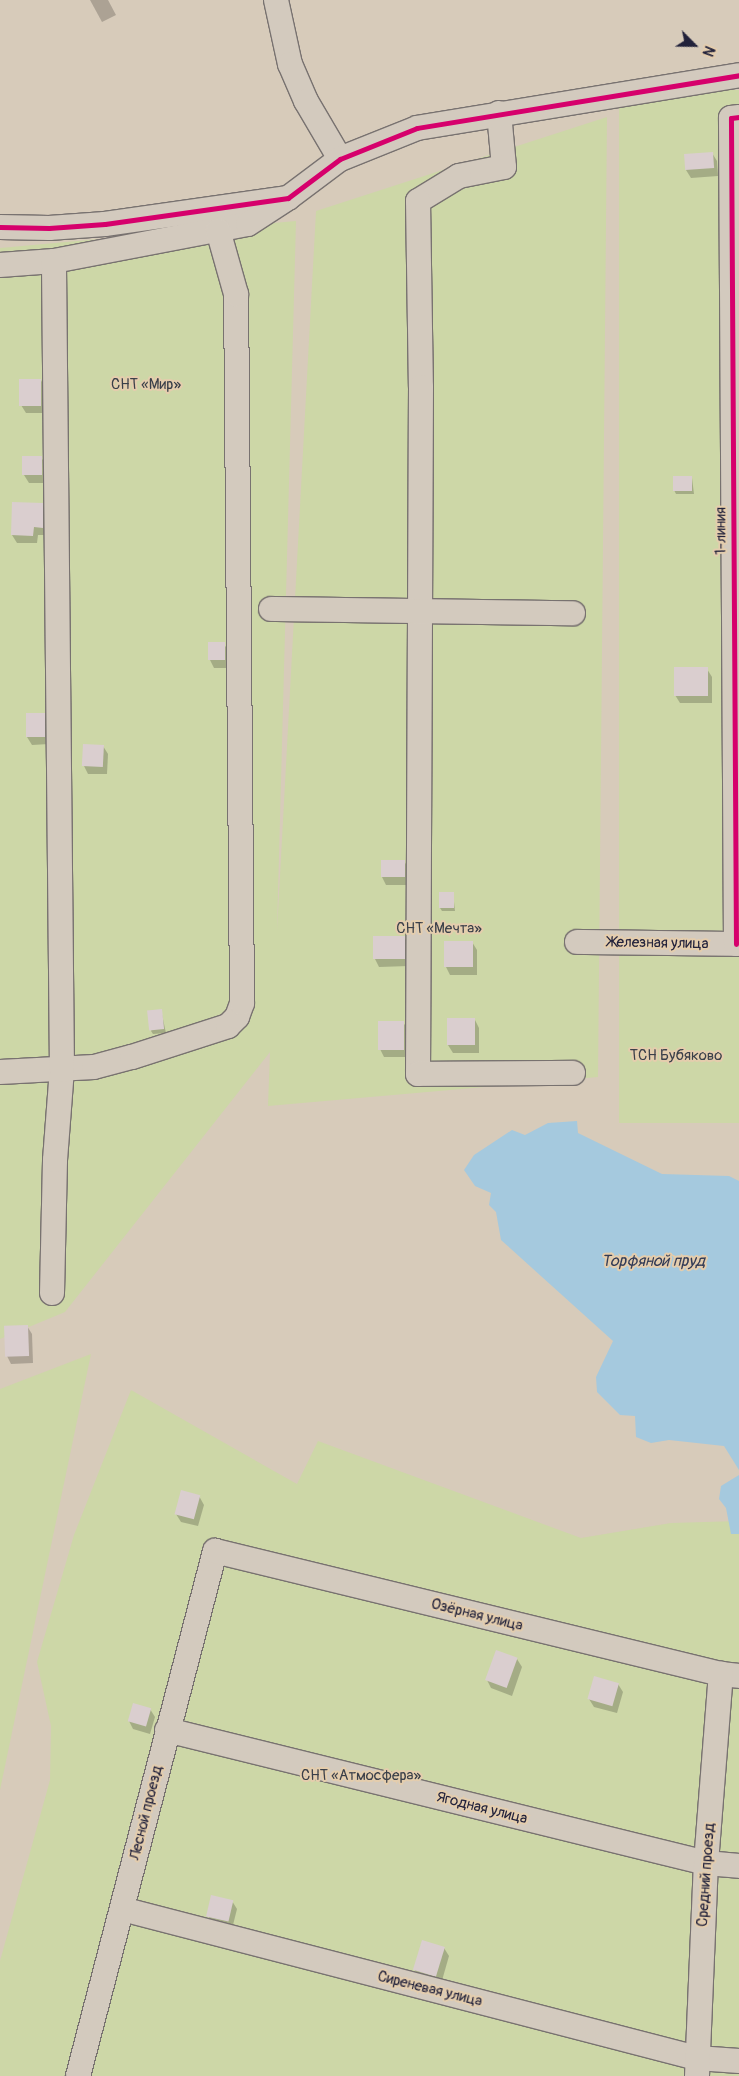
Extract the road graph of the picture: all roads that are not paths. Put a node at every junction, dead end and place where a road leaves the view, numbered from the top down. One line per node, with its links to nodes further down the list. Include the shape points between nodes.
1 (276, 0): 5 (street, via 290,64 306,101)
2 (739, 75): 3 (street)
3 (499, 113): 5 (street, via 417,128); 12 (street, via 504,167 459,176 418,201 421,387)
4 (735, 118): 15 (street, 1-линия)
5 (340, 159): 6 (street)
6 (288, 198): 7 (street, via 105,224 49,228); 8 (street, via 248,224)
7 (0, 226)
8 (218, 230): 9 (street); 16 (street, via 236,294 242,1003 237,1017 228,1026 94,1067)
9 (54, 261): 10 (street); 16 (street)
10 (0, 265)
11 (271, 608): 12 (street)
12 (419, 611): 13 (street); 18 (street, via 418,1074)
13 (573, 613)
14 (577, 942): 15 (street, Железная улица)
15 (737, 944)
16 (62, 1070): 17 (street); 19 (street, via 54,1160)
17 (0, 1072)
18 (573, 1073)
19 (52, 1293)
20 (215, 1551): 21 (street, Озёрная улица); 22 (street, Лесной проезд)
21 (730, 1675): 23 (street, Средний проезд)
22 (168, 1730): 23 (street, Ягодная улица); 25 (street, Лесной проезд)
23 (706, 1863): 24 (street, Ягодная улица); 27 (street, Средний проезд)
24 (739, 1866)
25 (122, 1910): 27 (street, Сиреневая улица); 28 (street, Лесной проезд)
26 (739, 2061): 27 (street, Сиреневая улица)
27 (697, 2067)
28 (78, 2076)

